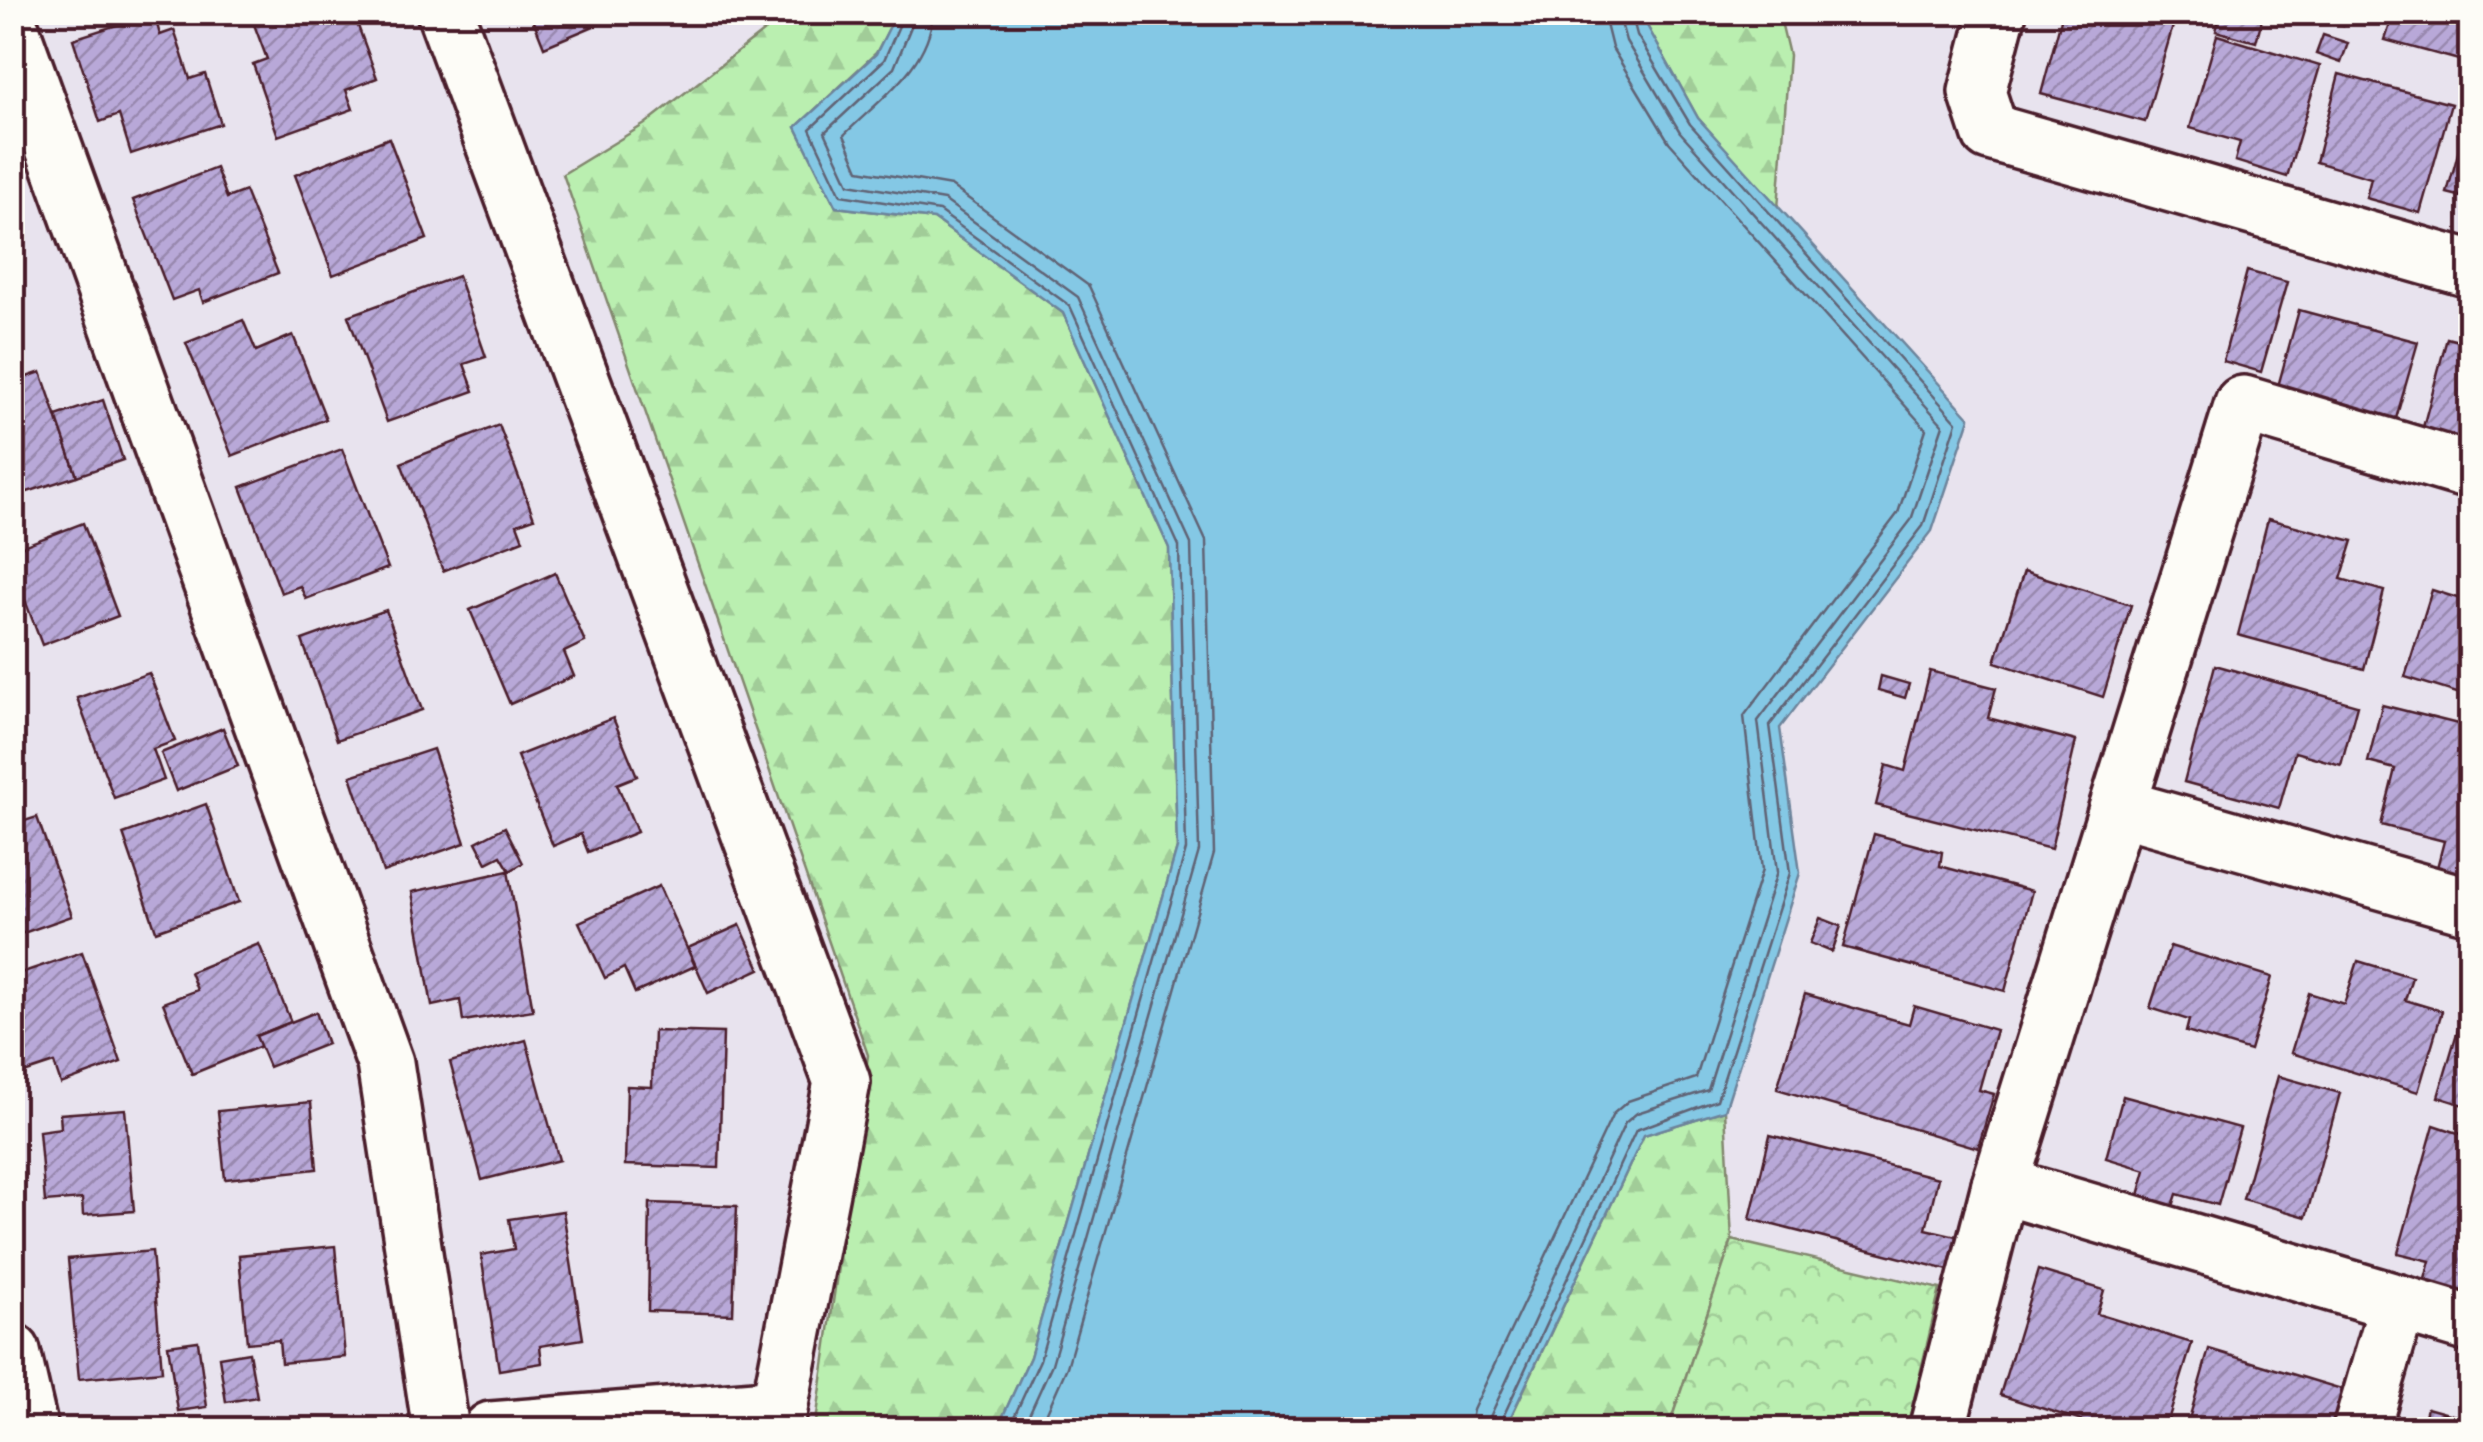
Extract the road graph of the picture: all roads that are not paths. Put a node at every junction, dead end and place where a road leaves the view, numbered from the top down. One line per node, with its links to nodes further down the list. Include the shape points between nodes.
1 (445, 12): 12 (street, via 842,1082)
2 (1998, 12): 4 (street, via 1977,92 1990,132)
3 (12, 32): 14 (street, via 385,1063)
4 (2470, 269)
5 (2470, 471): 6 (street, via 2244,404)
6 (2118, 807): 7 (street); 8 (street)
7 (2470, 906)
8 (2000, 1186): 9 (street); 16 (street)
9 (2398, 1303): 10 (street); 17 (street)
10 (2470, 1324)
11 (12, 1352): 13 (street)
12 (777, 1418): 15 (street)
13 (30, 1430)
14 (441, 1430)
15 (491, 1430)
16 (1936, 1430)
17 (2360, 1430)

